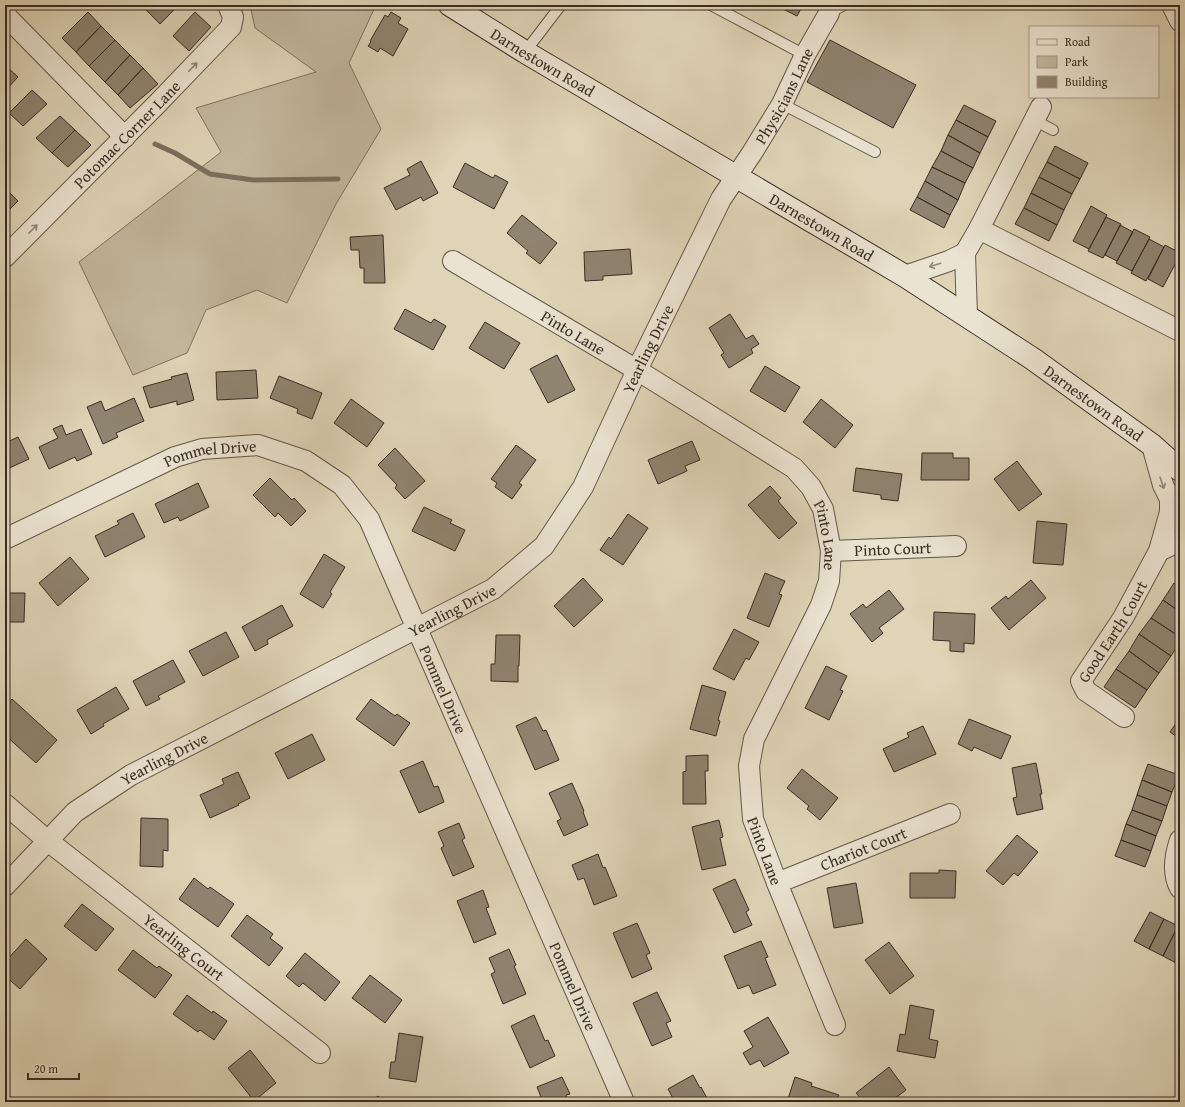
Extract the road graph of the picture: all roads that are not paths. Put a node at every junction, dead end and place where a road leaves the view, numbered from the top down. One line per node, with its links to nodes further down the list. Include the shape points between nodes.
1 (228, 5): 14 (street, Potomac Corner Lane, one-way to 1, via 231,27 233,17)
2 (450, 5): 9 (main road, Darnestown Road)
3 (561, 5): 9 (lane)
4 (711, 5): 10 (lane)
5 (1172, 5): 8 (street)
6 (836, 9): 10 (street, Physicians Lane)
7 (5, 13): 14 (street)
8 (1180, 21)
9 (525, 52): 16 (main road, Darnestown Road)
10 (805, 55): 11 (street, Physicians Lane)
11 (782, 104): 15 (lane); 16 (street, Physicians Lane)
12 (1038, 113): 13 (lane); 17 (street)
13 (1053, 130)
14 (125, 137): 19 (street, Potomac Corner Lane, one-way to 14)
15 (875, 152)
16 (737, 176): 21 (main road, Darnestown Road); 24 (street, Yearling Drive, via 721,199)
17 (979, 229): 18 (street); 23 (street)
18 (965, 253): 21 (street, one-way to 21); 22 (street)
19 (5, 257)
20 (453, 261): 24 (street, Pinto Lane)
21 (905, 276): 22 (main road, Darnestown Road)
22 (967, 316): 25 (main road, Darnestown Road, via 1033,359)
23 (1180, 331)
24 (637, 370): 30 (street, Pinto Lane, via 794,468 811,487 823,509); 32 (street, Yearling Drive, via 583,487 544,546 493,589)
25 (1152, 445): 26 (main road, Darnestown Road); 31 (street, Good Earth Court, one-way to 31, via 1163,486 1170,499 1170,512)
26 (1180, 470)
27 (7, 538): 32 (street, Pommel Drive, via 175,458 202,449 258,446 306,461 342,485 369,519)
28 (1180, 541): 31 (street)
29 (956, 546): 30 (street, Pinto Court)
30 (831, 551): 38 (street, Pinto Lane, via 829,581 821,605 754,739 749,766 753,819)
31 (1159, 551): 33 (street, Good Earth Court, via 1123,618 1081,681 1086,691)
32 (416, 629): 37 (street, Yearling Drive, via 131,775 75,812); 43 (street, Pommel Drive)
33 (1124, 717)
34 (5, 804): 37 (street, Yearling Court)
35 (950, 814): 38 (street, Chariot Court)
36 (1180, 840): 40 (street, via 1175,873)
37 (48, 841): 39 (street, Yearling Drive); 42 (street, Yearling Court)
38 (777, 883): 41 (street, Pinto Lane)
39 (5, 886)
40 (1180, 888)
41 (835, 1025)
42 (320, 1052)
43 (624, 1102)

